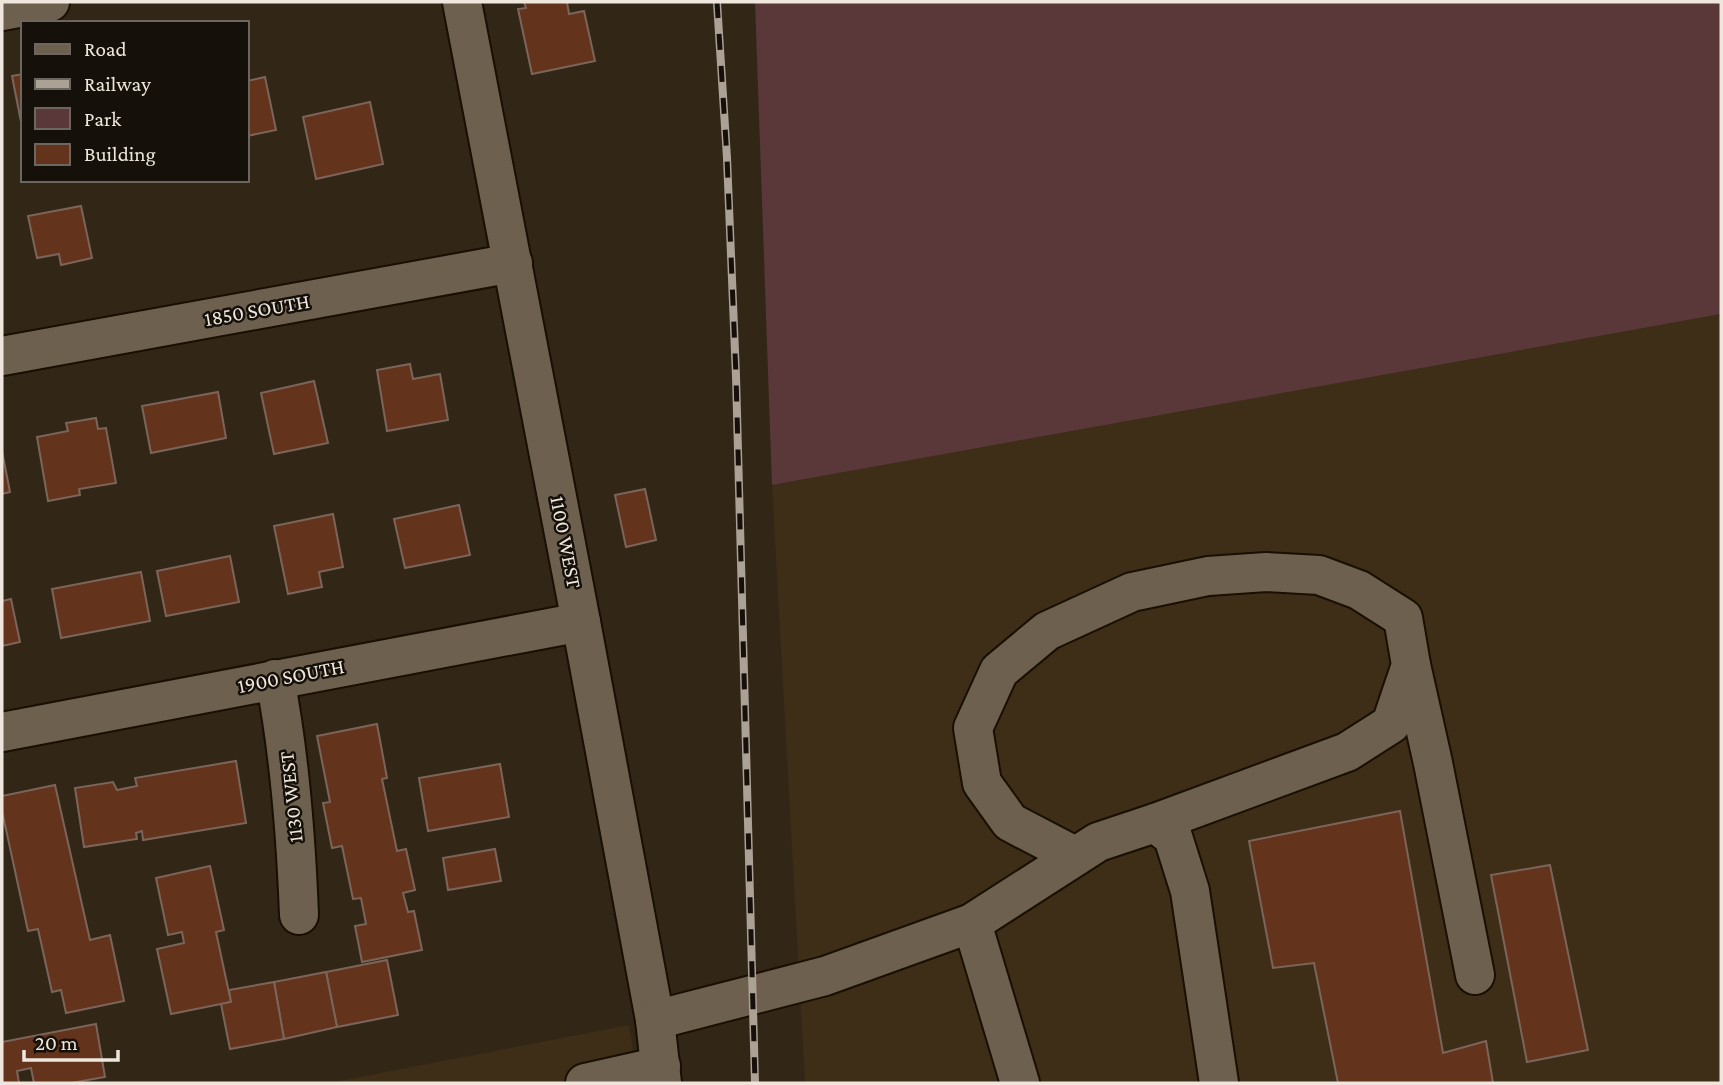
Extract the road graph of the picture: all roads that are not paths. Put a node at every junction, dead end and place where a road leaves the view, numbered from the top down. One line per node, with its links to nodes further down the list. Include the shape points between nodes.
1 (50, 2): 3 (street)
2 (462, 2): 4 (street, 1100 WEST)
3 (2, 11)
4 (513, 263): 5 (street, 1850 SOUTH); 6 (street, 1100 WEST)
5 (2, 356)
6 (581, 622): 8 (street, 1900 SOUTH); 15 (street, 1100 WEST)
7 (1411, 665): 10 (street, via 1391,724 1347,752); 11 (street, via 1403,618 1359,590 1319,575 1208,576 1132,592 1047,631 999,671 973,728 982,783 1010,822); 14 (street)
8 (275, 679): 9 (street, 1900 SOUTH); 12 (street, 1130 WEST, via 296,837)
9 (2, 732)
10 (1155, 823): 11 (street, via 1098,842); 19 (street, via 1174,837 1190,891)
11 (1075, 856): 13 (street)
12 (299, 915)
13 (972, 923): 15 (street, via 825,976); 18 (street)
14 (1475, 975)
15 (655, 1020): 16 (street, 1100 WEST)
16 (662, 1074): 17 (street)
17 (585, 1083)
18 (1020, 1083)
19 (1219, 1083)

